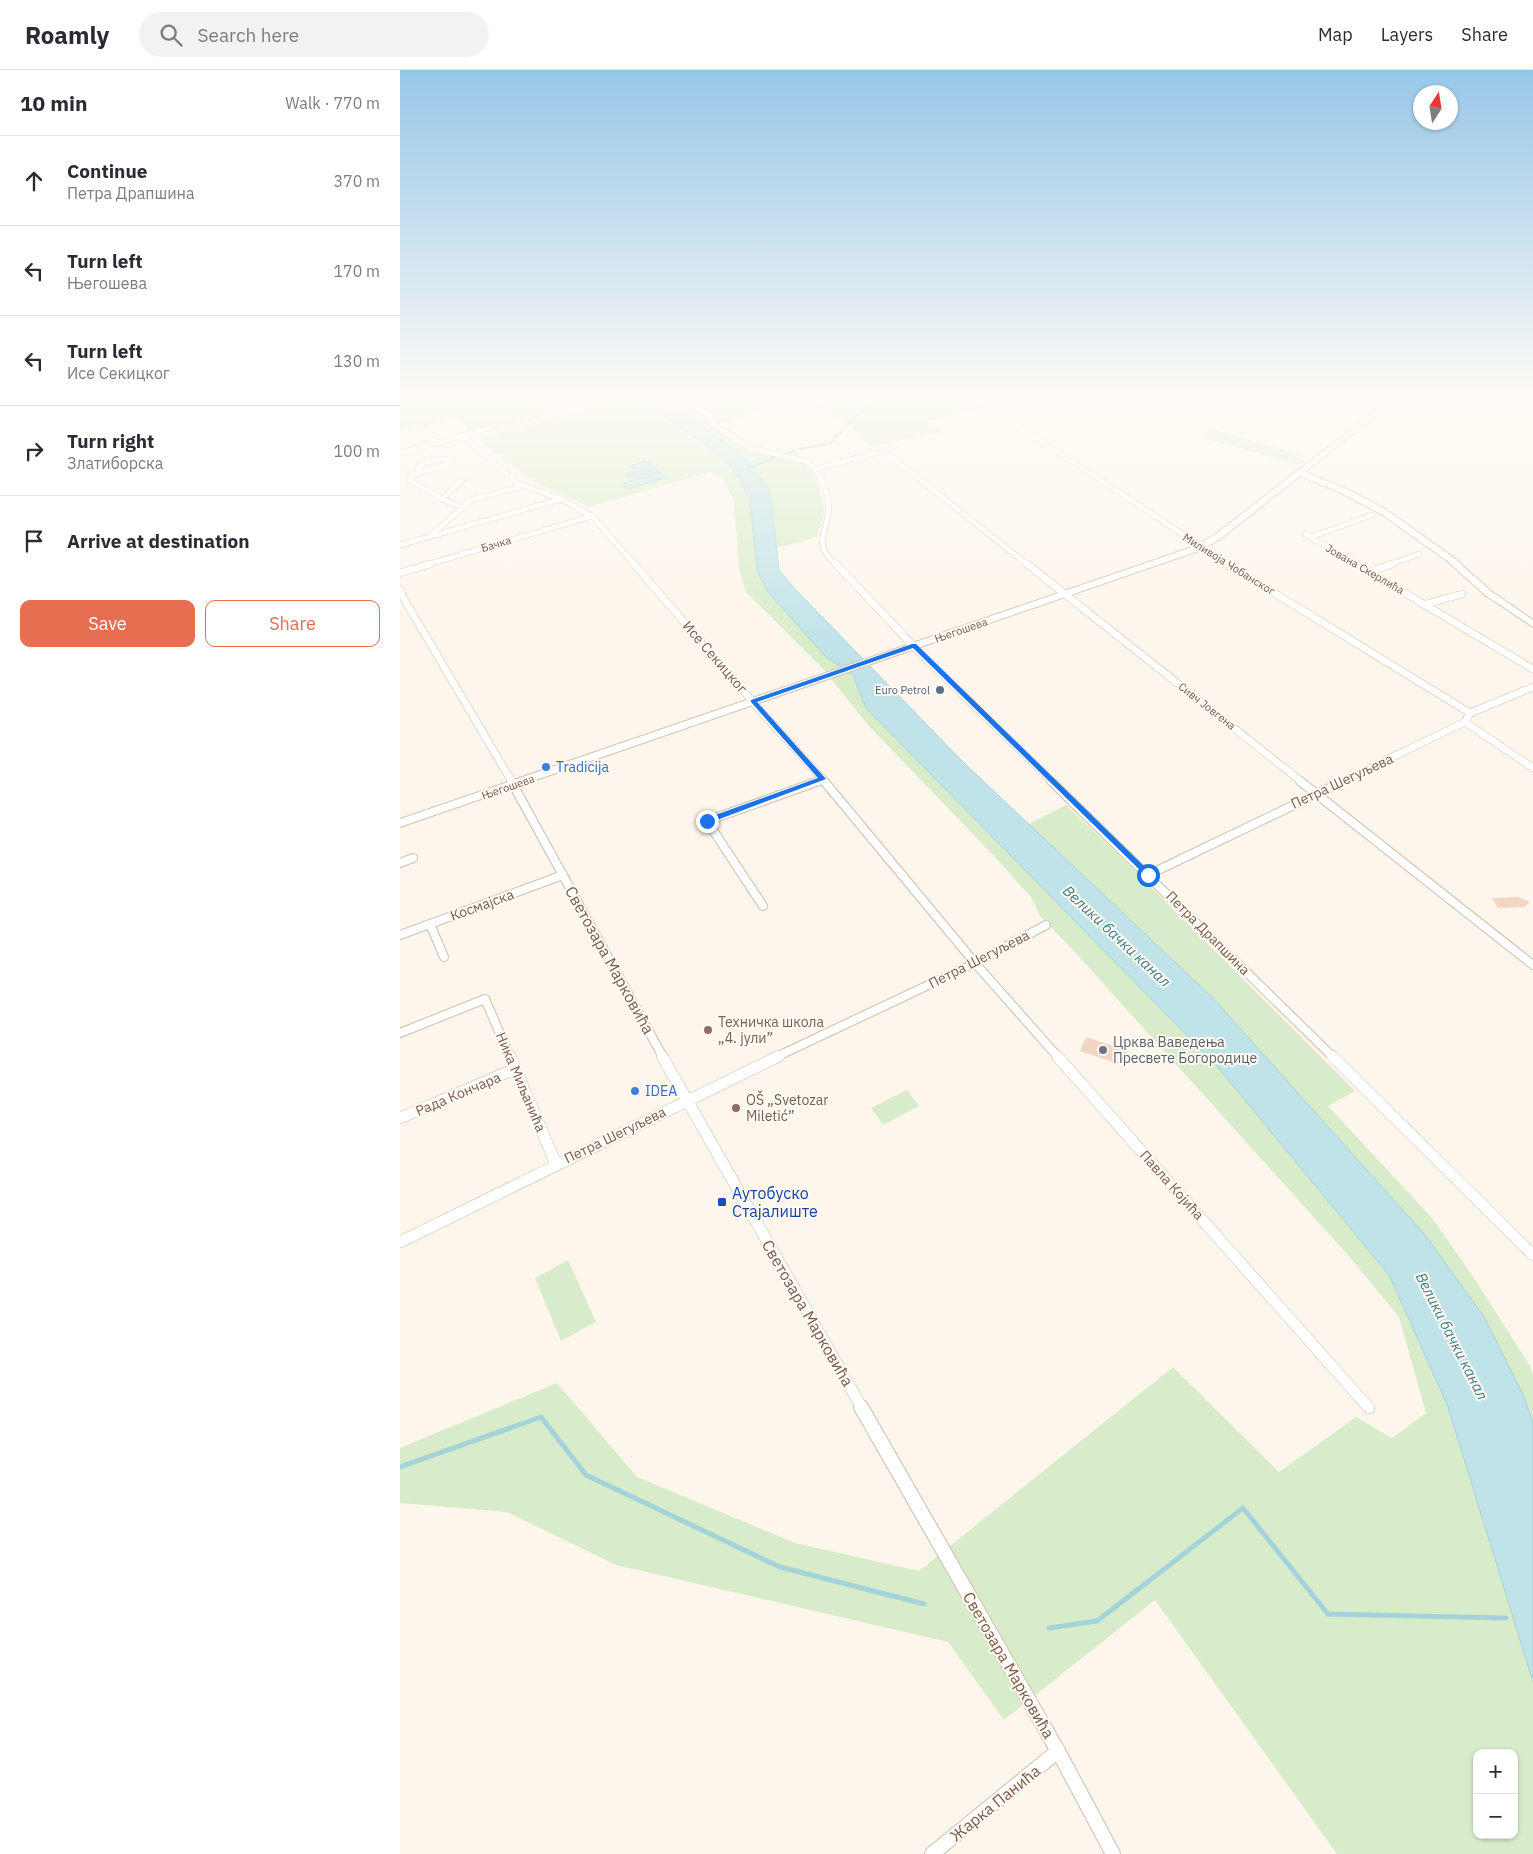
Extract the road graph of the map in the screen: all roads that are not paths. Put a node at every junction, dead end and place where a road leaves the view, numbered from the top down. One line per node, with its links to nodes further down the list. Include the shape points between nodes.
1 (412, 478): 10 (street, via 409,480)
2 (464, 478): 10 (street)
3 (513, 478): 9 (street)
4 (819, 478): 26 (street, Петра Драпшина, via 830,508 822,544 825,553)
5 (921, 478): 22 (street, Сивч Јовгена)
6 (1098, 478): 17 (street, Миливоја Чобанског)
7 (1293, 478): 17 (street, Његошева)
8 (1313, 478): 25 (street, via 1384,512 1450,558 1488,593)
9 (522, 486): 11 (street); 12 (street, via 476,498)
10 (442, 498): 12 (street)
11 (561, 499): 13 (street); 15 (street)
12 (460, 507): 15 (street)
13 (590, 514): 20 (street, Бачка); 29 (street, Исе Секицког)
14 (1372, 515): 19 (street, Јована Скерлића, via 1308,536)
15 (429, 537): 16 (street)
16 (400, 545)
17 (1202, 547): 22 (street, Његошева); 30 (street, Миливоја Чобанског)
18 (1419, 554): 19 (street)
19 (1370, 572): 24 (street, Јована Скерлића)
20 (400, 573)
21 (400, 592): 34 (street, Светозара Марковића)
22 (1066, 594): 26 (street, Његошева); 35 (street, Сивч Јовгена)
23 (1462, 594): 24 (street)
24 (1426, 604): 27 (street, Јована Скерлића)
25 (1533, 624)
26 (914, 646): 29 (street, Његошева); 40 (street, Петра Драпшина)
27 (1533, 669)
28 (1533, 687): 30 (street)
29 (753, 701): 33 (street, Исе Секицког); 34 (street, Његошева)
30 (1470, 713): 31 (street)
31 (1465, 722): 32 (street); 35 (street, Петра Шегуљева)
32 (1533, 768)
33 (823, 779): 41 (street, via 707,821); 46 (street, Исе Секицког)
34 (514, 785): 36 (street, Његошева); 39 (street, Светозара Марковића)
35 (1317, 793): 40 (street, Петра Шегуљева); 47 (street, Сивч Јовгена)
36 (400, 824)
37 (413, 858): 38 (street)
38 (400, 863)
39 (563, 875): 42 (street, Космајска); 50 (street, Светозара Марковића)
40 (1148, 875): 54 (street, Петра Драпшина)
41 (763, 906)
42 (430, 924): 44 (street, Космајска); 45 (street)
43 (1046, 925): 46 (street, Петра Шегуљева)
44 (400, 936)
45 (444, 957)
46 (975, 963): 50 (street, Петра Шегуљева); 55 (street, Павла Којића)
47 (1533, 965)
48 (400, 1033): 49 (street, Ника Миљанића, via 485,999)
49 (515, 1069): 51 (street, Рада Кончара); 52 (street, Ника Миљанића)
50 (686, 1100): 52 (street, Петра Шегуљева); 56 (street, Светозара Марковића)
51 (400, 1118)
52 (556, 1164): 53 (street, Петра Шегуљева)
53 (400, 1242)
54 (1533, 1255)
55 (1369, 1408)
56 (1058, 1751): 57 (street, Жарка Панића); 58 (street, Светозара Марковића)
57 (932, 1854)
58 (1114, 1854)

